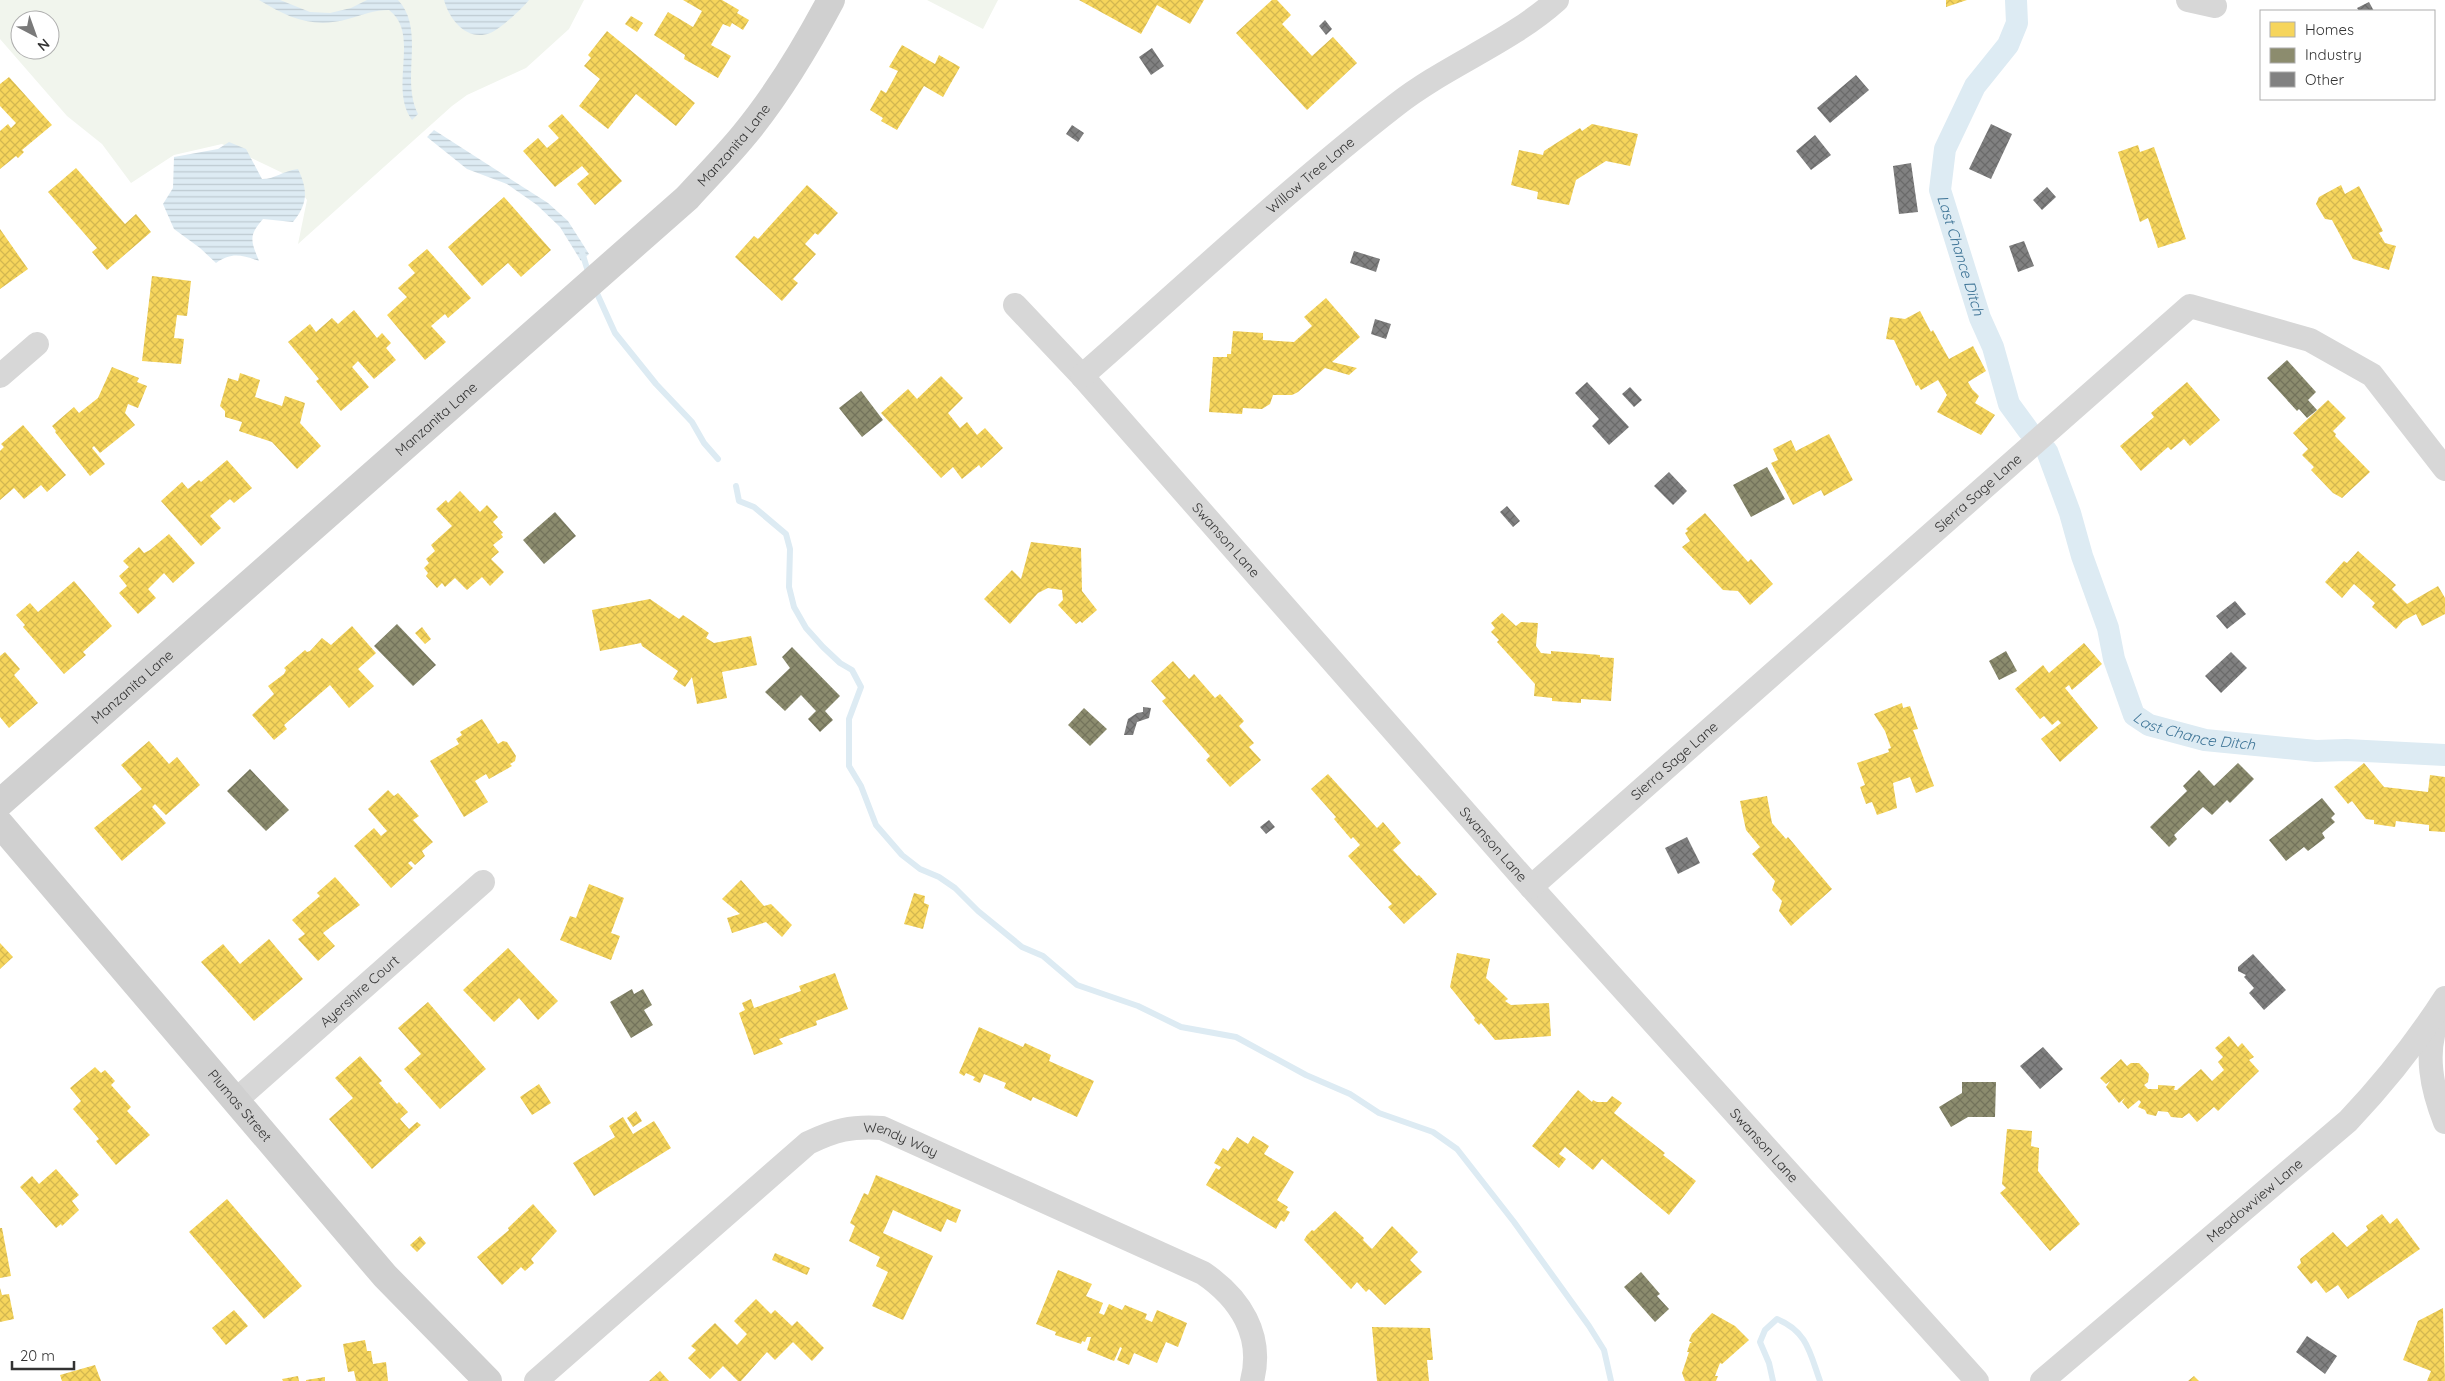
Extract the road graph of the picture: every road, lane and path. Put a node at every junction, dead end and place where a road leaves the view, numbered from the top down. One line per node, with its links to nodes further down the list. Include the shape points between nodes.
1 (831, 0): 10 (street, Manzanita Lane, via 793,66 744,135 687,198)
2 (1557, 0): 8 (street, Willow Tree Lane, via 1533,22 1448,69 1370,125)
3 (2188, 0): 4 (street)
4 (2215, 6)
5 (1015, 305): 8 (street, Swanson Lane)
6 (36, 344): 7 (street)
7 (0, 376)
8 (1082, 376): 13 (street, Swanson Lane)
9 (2445, 469): 13 (street, Sierra Sage Lane, via 2372,375 2310,340 2190,306)
10 (0, 803)
11 (0, 824): 15 (street, Plumas Street)
12 (483, 882): 15 (street, Ayershire Court)
13 (1531, 887): 20 (street, Swanson Lane)
14 (2445, 1000): 16 (street, via 2431,1045 2431,1072); 21 (street, Meadowview Lane, via 2392,1073 2348,1121)
15 (235, 1101): 17 (street, Plumas Street, via 398,1290)
16 (2445, 1122)
17 (488, 1381)
18 (536, 1381): 19 (street, Wendy Way, via 808,1143 833,1131 867,1127 882,1128 1203,1273 1240,1306 1250,1327 1255,1351)
19 (1252, 1381)
20 (1977, 1381)
21 (2042, 1381)

